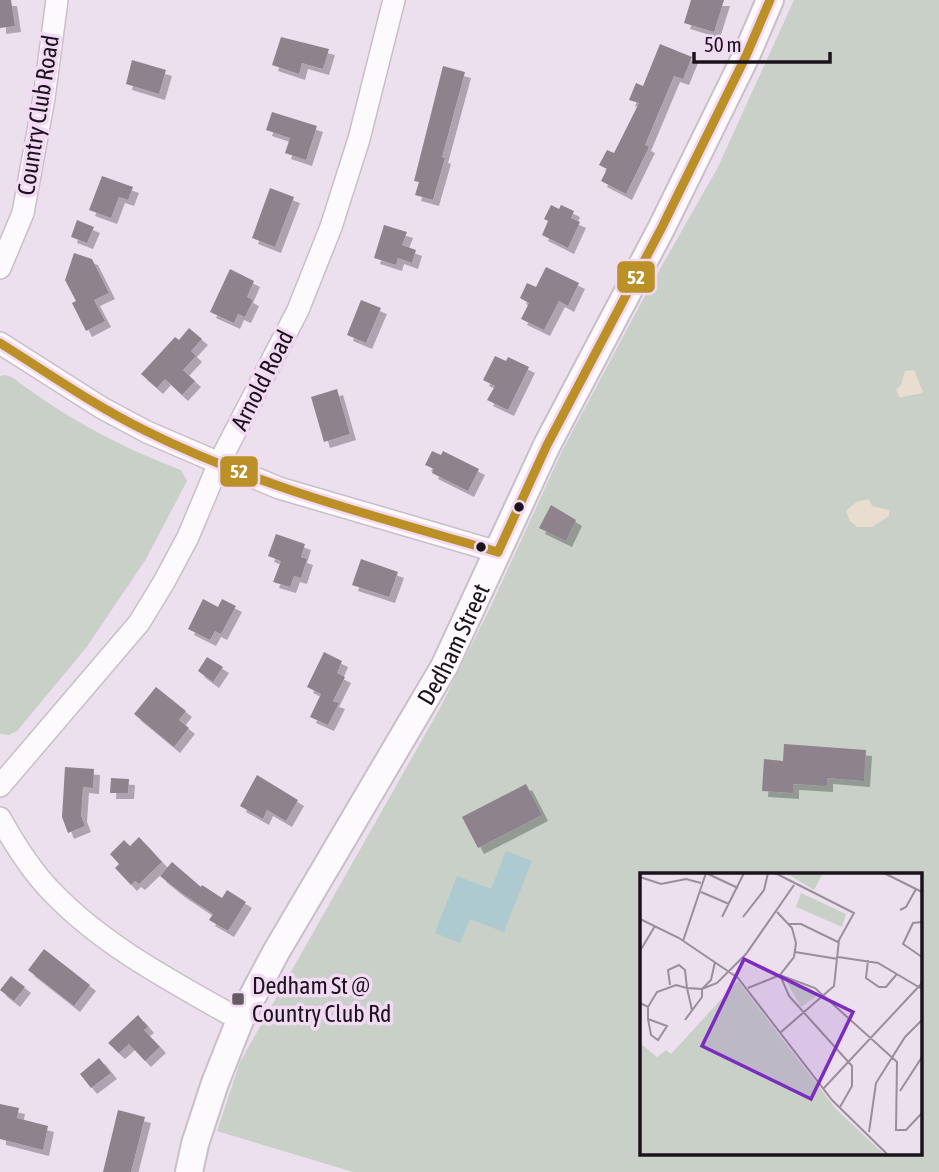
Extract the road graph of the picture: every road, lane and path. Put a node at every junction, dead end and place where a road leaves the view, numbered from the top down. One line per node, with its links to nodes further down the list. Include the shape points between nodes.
1 (57, 0): 4 (street, Country Club Road, via 23,213)
2 (394, 0): 6 (street, Arnold Road, via 331,227 298,310)
3 (770, 0): 7 (main road, Dedham Street, via 667,217 547,445)
4 (0, 268)
5 (0, 342): 6 (street, via 102,408)
6 (219, 463): 7 (street, via 279,488); 8 (street, Arnold Road, via 188,537 139,623)
7 (498, 552): 10 (main road, Dedham Street, via 444,667)
8 (0, 786)
9 (0, 818): 10 (street, via 20,854 52,893 101,936)
10 (240, 1020): 11 (main road, Dedham Street, via 215,1083)
11 (189, 1172)

